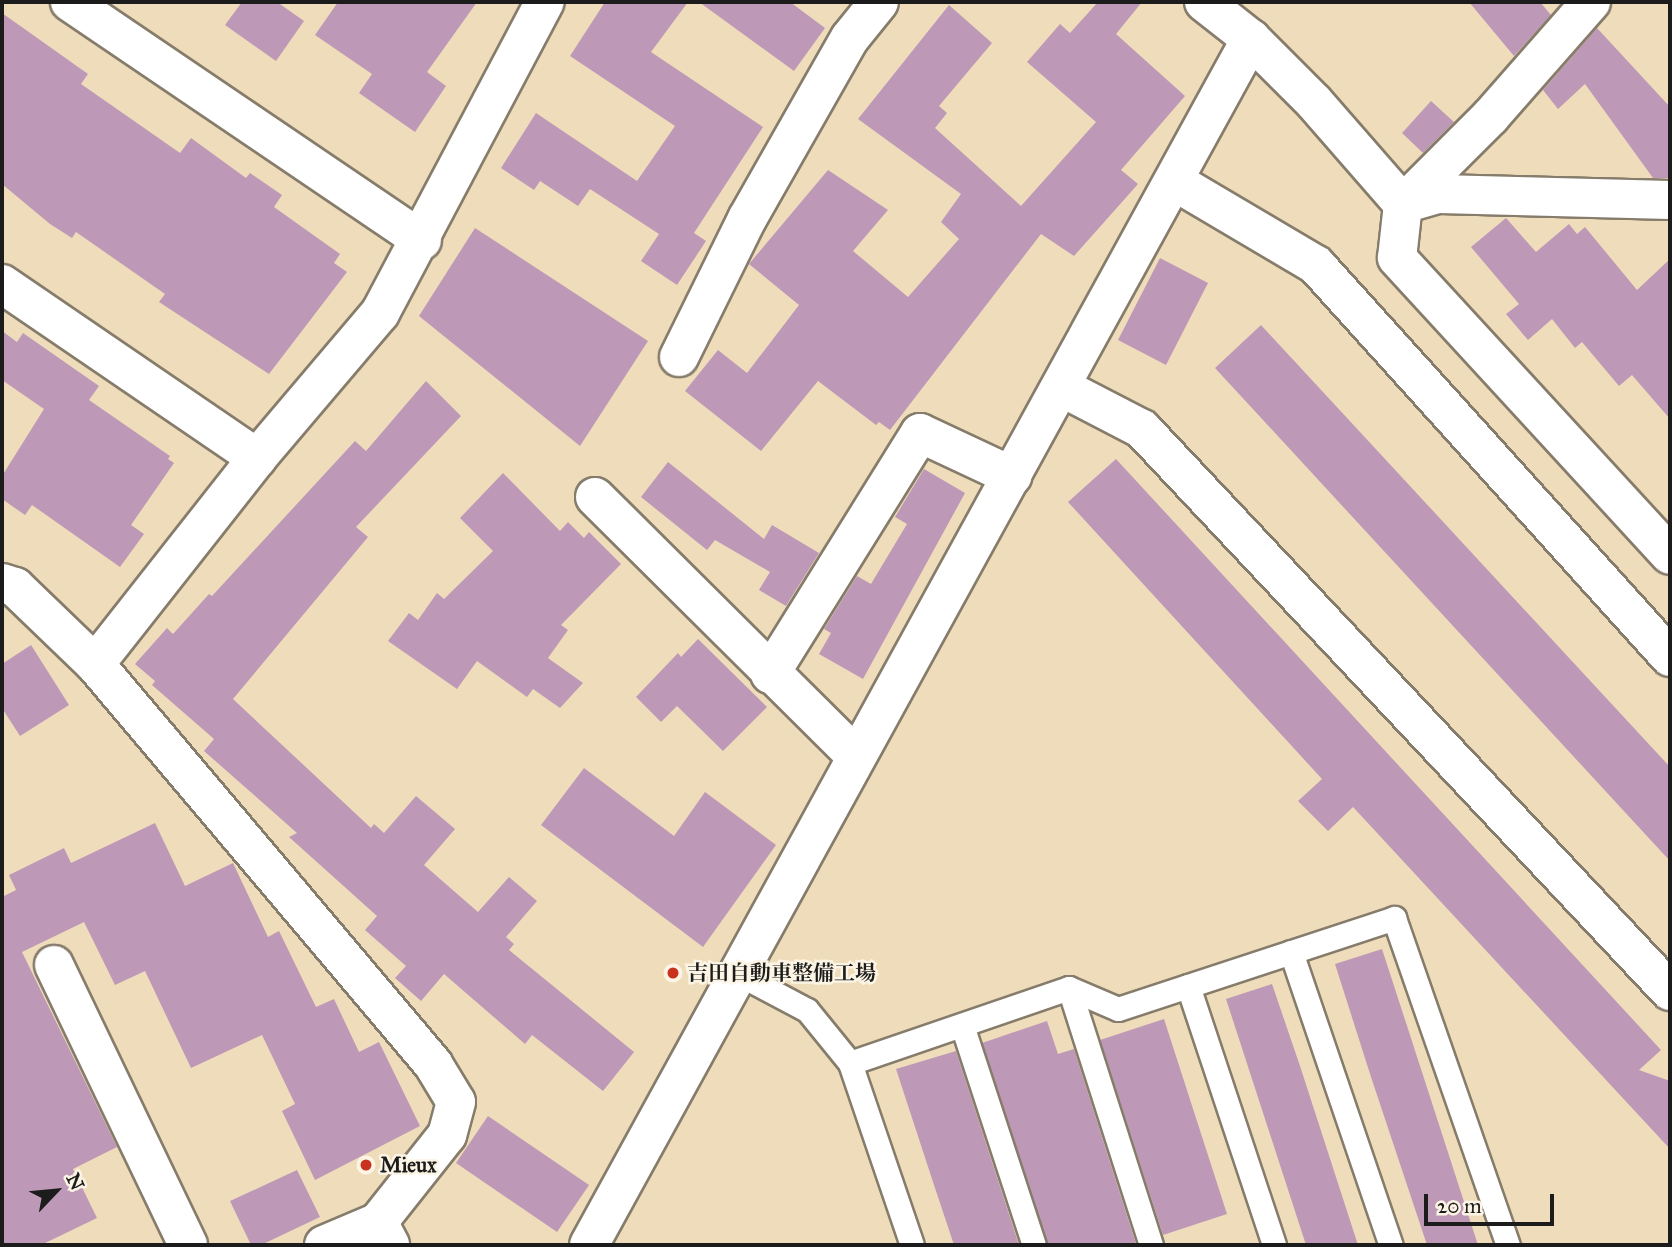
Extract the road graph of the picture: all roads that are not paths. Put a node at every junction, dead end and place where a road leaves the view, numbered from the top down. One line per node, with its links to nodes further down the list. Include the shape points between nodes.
1 (70, 2): 10 (street)
2 (545, 2): 10 (street)
3 (880, 2): 12 (street, via 850,38 754,207)
4 (1204, 2): 6 (street)
5 (1584, 4): 9 (street, via 1491,116)
6 (1251, 39): 7 (street); 9 (street, via 1314,102)
7 (1174, 181): 13 (street); 19 (street, via 1316,265)
8 (1670, 200): 9 (street, via 1440,194)
9 (1403, 204): 17 (street, via 1397,258)
10 (422, 240): 14 (street, via 380,313)
11 (2, 284): 14 (street)
12 (679, 357)
13 (1061, 387): 15 (street); 28 (street, via 1142,429)
14 (257, 458): 20 (street)
15 (1012, 476): 21 (street, via 920,433); 22 (street)
16 (595, 497): 21 (street)
17 (1670, 555)
18 (2, 583): 20 (street, via 24,595)
19 (1670, 657)
20 (95, 664): 31 (street, via 433,1064 456,1102 446,1135)
21 (770, 674): 22 (street)
22 (855, 755): 25 (street)
23 (1291, 952): 26 (lane); 39 (lane); 40 (lane, via 1394,918)
24 (54, 965): 32 (street)
25 (737, 973): 30 (lane, via 807,1010); 34 (street)
26 (1188, 986): 27 (lane, via 1118,1009); 38 (lane)
27 (1069, 988): 29 (lane); 37 (lane)
28 (1670, 991)
29 (962, 1024): 30 (lane); 36 (lane)
30 (850, 1063): 35 (lane)
31 (384, 1234): 33 (street)
32 (188, 1245)
33 (324, 1245)
34 (589, 1245)
35 (912, 1245)
36 (1034, 1245)
37 (1151, 1245)
38 (1274, 1245)
39 (1391, 1245)
40 (1508, 1245)

